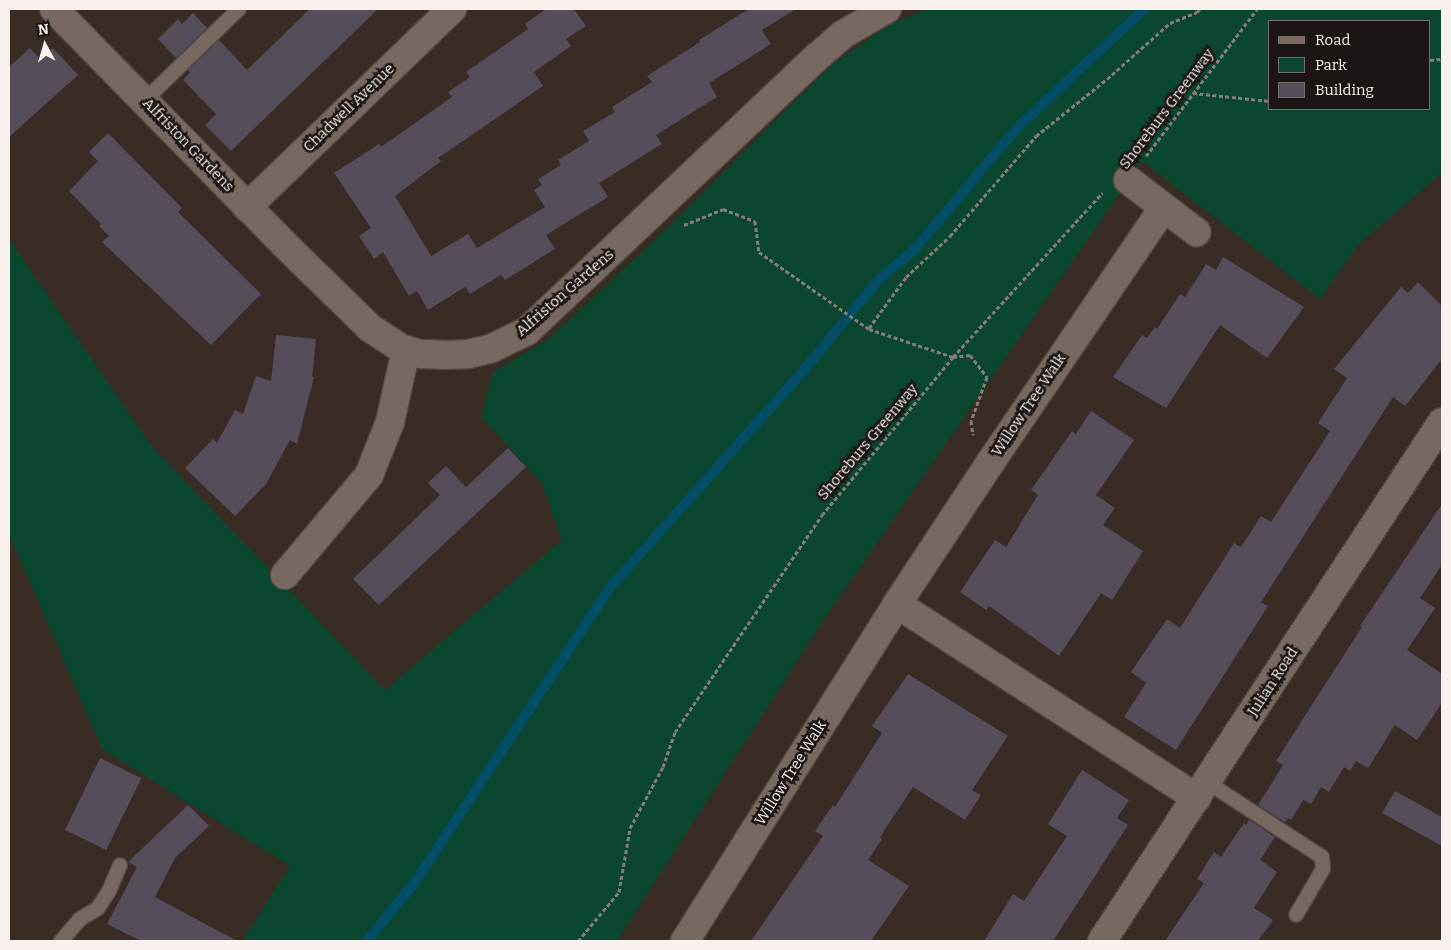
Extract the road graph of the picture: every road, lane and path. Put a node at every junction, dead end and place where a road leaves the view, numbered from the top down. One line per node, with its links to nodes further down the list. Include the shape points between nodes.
1 (54, 9): 8 (street, Alfriston Gardens)
2 (238, 9): 8 (lane)
3 (452, 9): 11 (street, Chadwell Avenue)
4 (886, 9): 16 (street, Alfriston Gardens, via 842,34 527,331 490,349 468,354 421,354)
5 (1200, 9): 15 (path, via 1170,23 1036,136 950,236 906,277)
6 (1257, 9): 7 (path, Shoreburs Greenway)
7 (1193, 93): 9 (path); 10 (path, Shoreburs Greenway)
8 (145, 100): 11 (street, Alfriston Gardens)
9 (1268, 101)
10 (1128, 180): 12 (street); 17 (path, Shoreburs Greenway, via 1102,194)
11 (247, 206): 16 (street, Alfriston Gardens, via 370,328)
12 (1163, 208): 14 (street); 19 (street, Willow Tree Walk)
13 (677, 228): 15 (path, via 723,209 755,221 759,252)
14 (1196, 232)
15 (868, 328): 17 (path)
16 (406, 350): 20 (street, via 390,422 368,476)
17 (953, 357): 19 (path, via 970,355 988,377 971,421 974,444); 26 (path, Shoreburs Greenway, via 822,515 675,732 664,767 630,828 619,892)
18 (1442, 422): 22 (street, Julian Road)
19 (990, 463): 21 (street, Willow Tree Walk)
20 (286, 575)
21 (897, 604): 22 (street); 27 (street, Willow Tree Walk)
22 (1202, 790): 24 (lane, via 1322,856 1324,869); 28 (street, Julian Road)
23 (120, 865): 25 (lane, via 98,908 80,919)
24 (1296, 914)
25 (61, 941)
26 (578, 941)
27 (685, 941)
28 (1102, 941)

